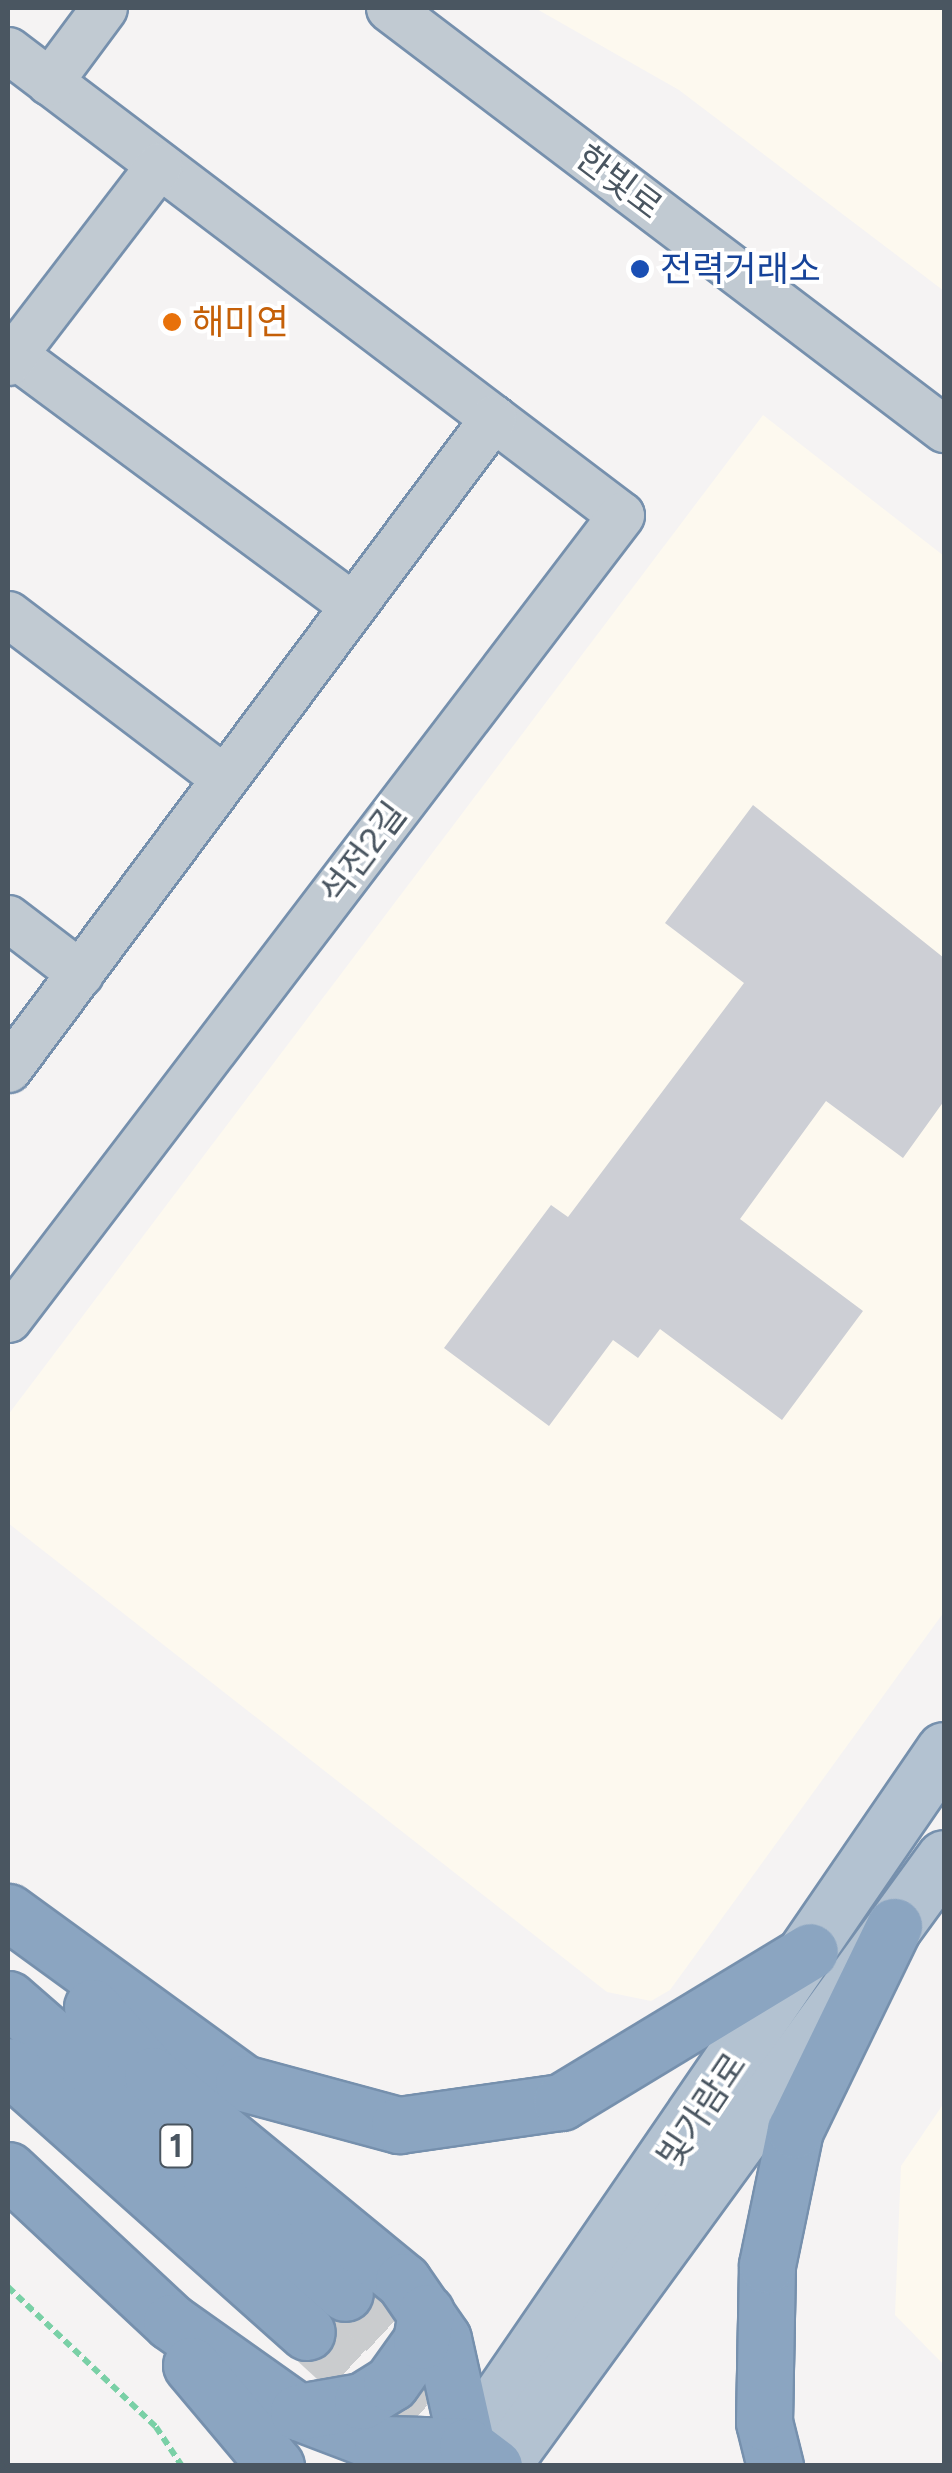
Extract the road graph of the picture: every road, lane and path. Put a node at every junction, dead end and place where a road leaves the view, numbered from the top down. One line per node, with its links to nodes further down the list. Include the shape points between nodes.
1 (104, 8): 4 (street)
2 (388, 8): 8 (street, 한빛로)
3 (8, 50): 4 (street, 석전2길)
4 (50, 82): 5 (street, 석전2길)
5 (160, 165): 6 (street); 7 (street, 석전2길)
6 (10, 358): 9 (street)
7 (494, 418): 9 (street); 15 (street, 석전2길, via 621,514)
8 (944, 429)
9 (353, 606): 11 (street)
10 (8, 614): 11 (street)
11 (224, 778): 13 (street)
12 (8, 918): 13 (street)
13 (80, 972): 14 (street)
14 (8, 1070)
15 (8, 1319)
16 (944, 1750): 20 (main road, 빛가람로)
17 (944, 1858): 19 (main road, 빛가람로)
18 (10, 1915): 20 (highway, via 242,2083 399,2125 560,2102); 26 (highway, via 152,2075 371,2248)
19 (894, 1926): 30 (main road, 빛가람로); 33 (highway, via 795,2130 767,2265 764,2422)
20 (810, 1950): 30 (main road, 빛가람로)
21 (8, 1999): 25 (highway, 1)
22 (8, 2066): 28 (highway, 1)
23 (8, 2170): 27 (highway)
24 (8, 2287): 31 (path, via 156,2427)
25 (345, 2293)
26 (426, 2312): 29 (highway, via 421,2340 390,2383 362,2402); 30 (highway, via 460,2389)
27 (171, 2322): 29 (highway); 32 (highway, via 186,2359)
28 (307, 2332)
29 (298, 2412): 30 (highway, via 382,2444)
30 (479, 2461)
31 (182, 2466)
32 (276, 2466)
33 (775, 2466)

